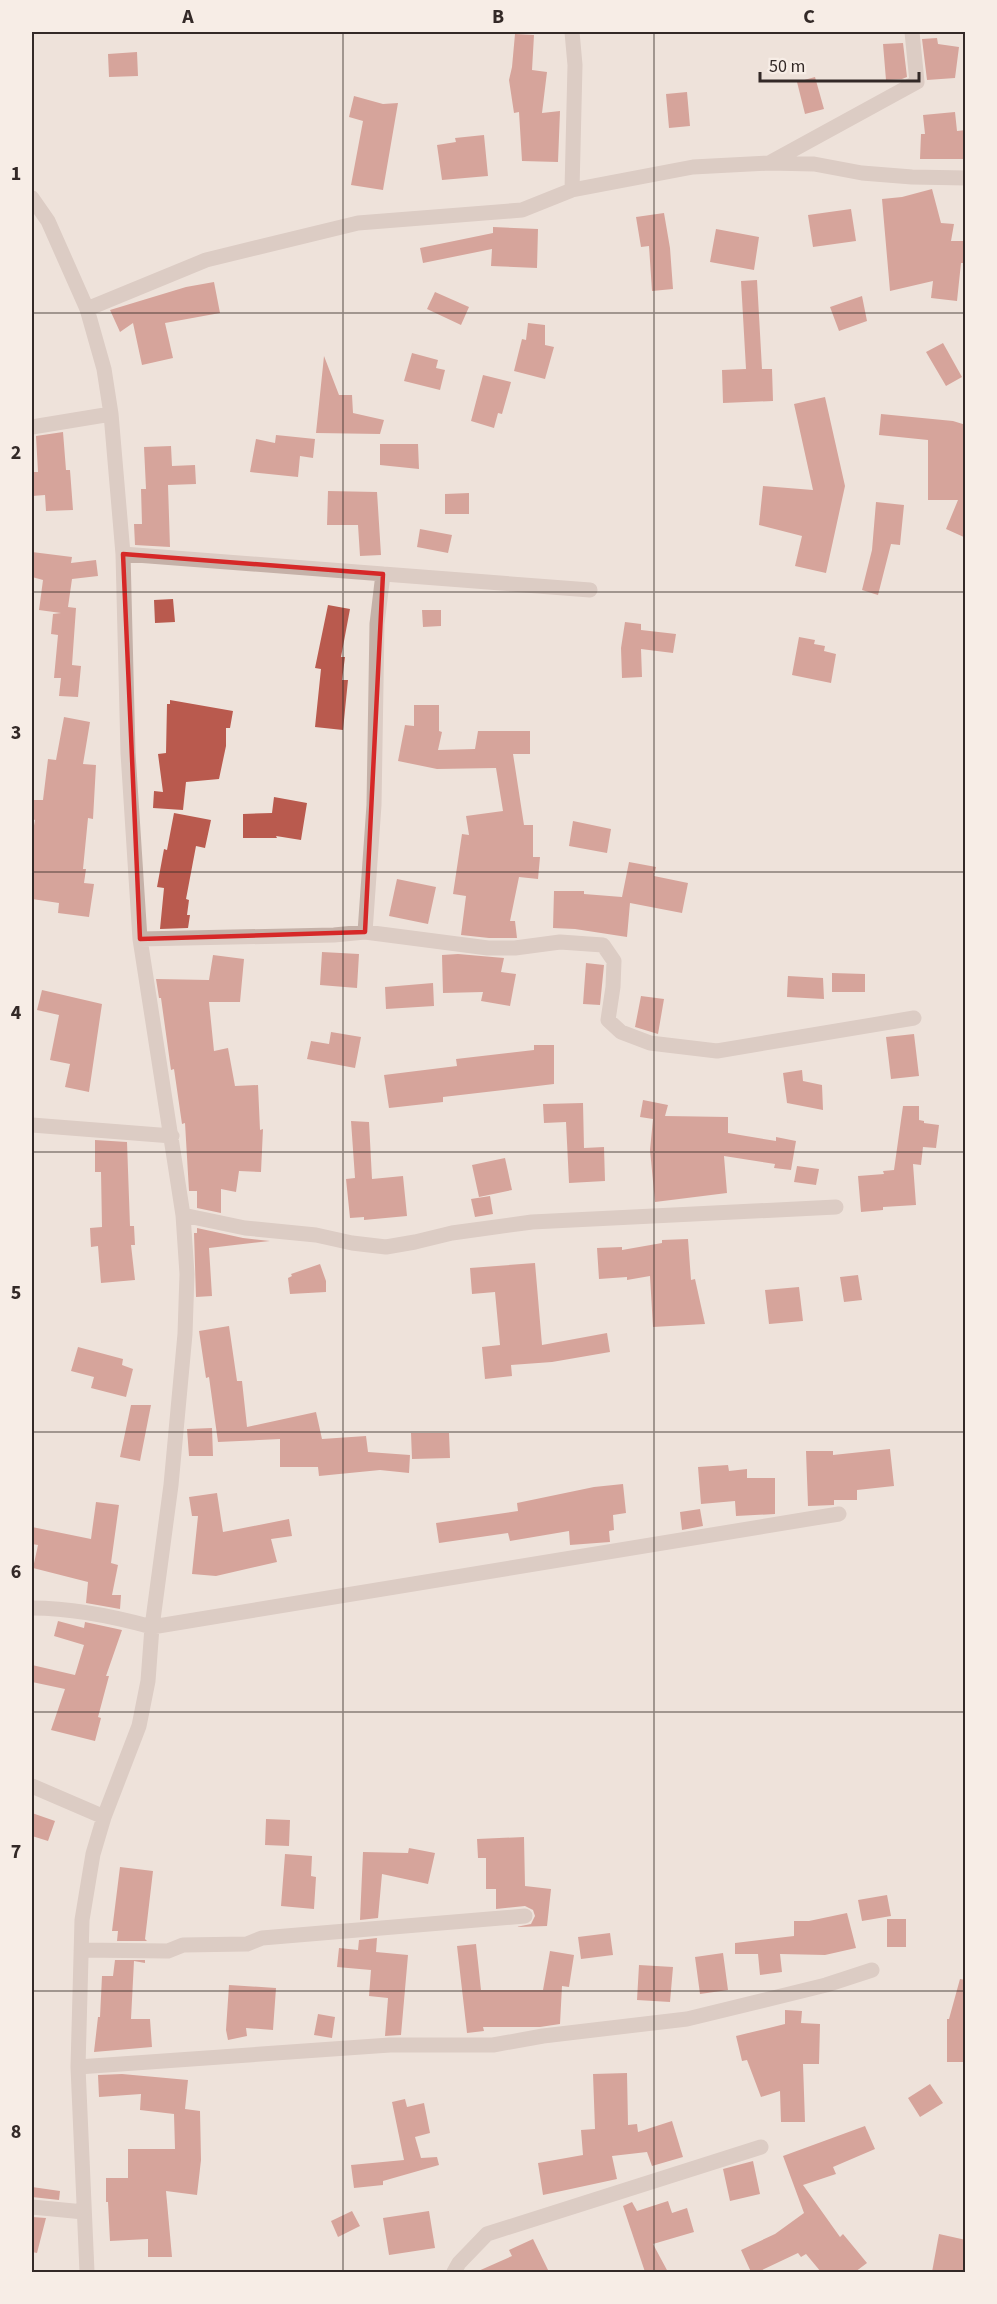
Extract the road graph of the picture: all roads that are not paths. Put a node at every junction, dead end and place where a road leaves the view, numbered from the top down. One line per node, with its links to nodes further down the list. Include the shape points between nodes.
1 (572, 32): 5 (street)
2 (912, 32): 3 (street, via 917,82)
3 (769, 163): 4 (street, via 814,164 912,177); 5 (street, via 693,167)
4 (966, 178)
5 (572, 190): 7 (street, via 522,210 358,223 217,257)
6 (32, 198): 7 (street, via 48,221)
7 (87, 309): 8 (street, via 104,369)
8 (111, 414): 9 (street); 10 (street)
9 (32, 427)
10 (123, 554): 11 (street); 14 (street, via 128,753)
11 (383, 574): 12 (street); 13 (street, via 377,624 374,805)
12 (590, 590)
13 (364, 932): 14 (street); 15 (street, via 488,948 560,942 603,945 614,961 608,1020 621,1032 650,1043 717,1051)
14 (140, 939): 17 (street)
15 (914, 1018)
16 (32, 1125): 17 (street)
17 (172, 1136): 19 (street)
18 (836, 1207): 19 (street, via 531,1222 386,1246 245,1228)
19 (183, 1215): 22 (street, via 187,1274 185,1335)
20 (839, 1514): 22 (street)
21 (32, 1608): 22 (street, via 118,1617)
22 (152, 1627): 24 (street, via 140,1726)
23 (32, 1786): 24 (street)
24 (104, 1817): 26 (street, via 93,1854)
25 (525, 1916): 26 (street, via 262,1938 247,1944 183,1945 168,1951)
26 (81, 1950): 28 (street)
27 (872, 1970): 28 (street, via 687,2019 493,2045 390,2045)
28 (78, 2067): 31 (street)
29 (761, 2147): 33 (street, via 487,2234)
30 (32, 2207): 31 (street)
31 (84, 2212): 32 (street)
32 (87, 2272)
33 (454, 2272)

